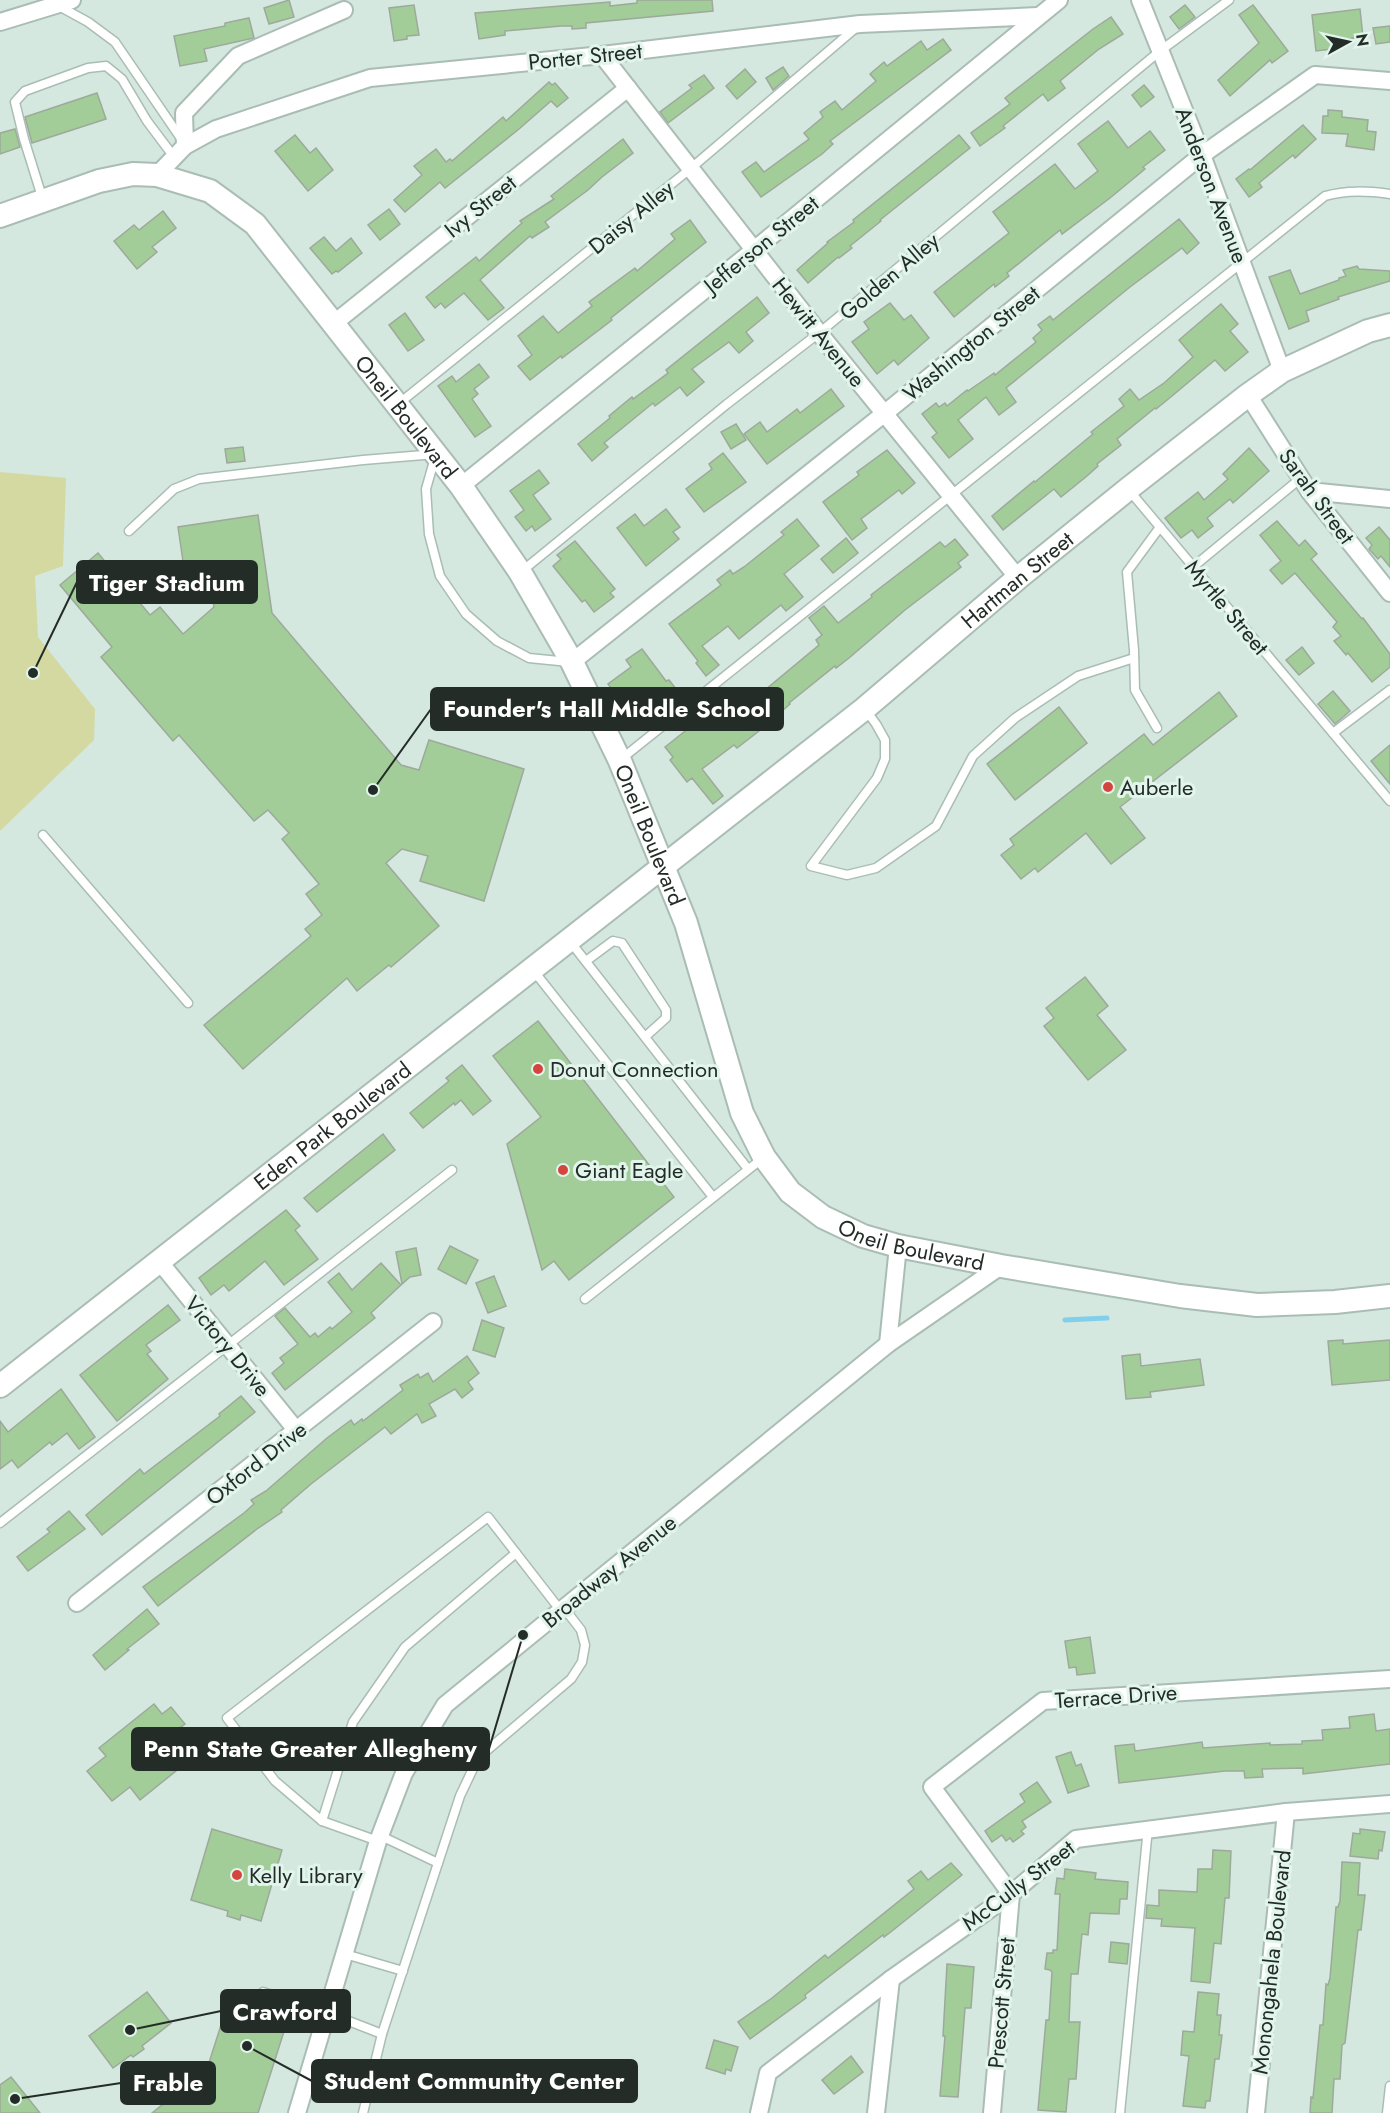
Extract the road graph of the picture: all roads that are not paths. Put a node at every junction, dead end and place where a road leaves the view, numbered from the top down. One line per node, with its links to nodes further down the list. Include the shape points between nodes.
1 (1059, 0): 6 (street, Jefferson Street)
2 (1140, 0): 9 (street, Anderson Avenue)
3 (1229, 0): 9 (lane, Golden Alley)
4 (68, 1): 7 (street); 13 (lane, via 87,22 115,42 176,130)
5 (344, 10): 13 (street, via 238,56 184,113)
6 (1038, 16): 8 (street, Porter Street); 20 (street, Jefferson Street)
7 (0, 22)
8 (860, 24): 10 (street, Porter Street); 15 (lane, Daisy Alley)
9 (1160, 51): 14 (street, Anderson Avenue); 24 (lane, Golden Alley)
10 (602, 55): 12 (street, Hewitt Avenue); 13 (street, Porter Street, via 370,78 216,129)
11 (1390, 81): 14 (street, Washington Street, via 1316,75)
12 (628, 88): 15 (street, Hewitt Avenue); 22 (street, Ivy Street)
13 (179, 151): 16 (street, Porter Street); 18 (lane, via 147,121 122,79 106,66 88,68 25,91 15,102)
14 (1202, 155): 21 (street, Anderson Avenue); 28 (street, Washington Street)
15 (690, 169): 20 (street, Hewitt Avenue); 27 (lane, Daisy Alley)
16 (157, 175): 18 (street, Oneil Boulevard, via 133,174 99,181); 22 (street, Oneil Boulevard, via 210,191 255,224)
17 (1390, 194): 21 (lane, via 1359,191 1325,196)
18 (44, 201): 19 (street, Oneil Boulevard)
19 (0, 216)
20 (754, 250): 24 (street, Hewitt Avenue); 31 (street, Jefferson Street)
21 (1241, 262): 25 (street, Anderson Avenue); 33 (lane)
22 (333, 324): 27 (street, Oneil Boulevard)
23 (1390, 325): 25 (street, Hartman Street, via 1368,331)
24 (819, 333): 28 (street, Hewitt Avenue); 38 (lane, Golden Alley)
25 (1282, 371): 26 (street, Hartman Street)
26 (1248, 395): 30 (street, Sarah Street); 32 (street, Hartman Street)
27 (397, 405): 29 (street, Oneil Boulevard)
28 (885, 413): 33 (street, Hewitt Avenue); 42 (street, Washington Street)
29 (436, 454): 31 (street, Oneil Boulevard); 36 (lane, via 199,479 174,489); 42 (lane, via 426,489 429,534 440,576 466,614 497,641 529,658)
30 (1305, 485): 34 (street); 37 (lane); 40 (street, Sarah Street)
31 (461, 486): 38 (street, Oneil Boulevard)
32 (1128, 489): 35 (lane, Myrtle Street); 39 (street, Hartman Street)
33 (950, 494): 39 (street, Hewitt Avenue); 47 (lane)
34 (1390, 500)
35 (1160, 527): 37 (lane, Myrtle Street); 41 (lane, via 1127,572)
36 (129, 531)
37 (1193, 567): 46 (lane, Myrtle Street)
38 (520, 572): 42 (street, Oneil Boulevard)
39 (1018, 578): 44 (street, Hartman Street)
40 (1390, 593)
41 (1134, 658): 44 (lane, via 1078,676 1016,718 973,756 936,826 876,868 847,875 811,866 877,778 885,759 885,740); 45 (lane, via 1135,690)
42 (572, 662): 47 (street, Oneil Boulevard)
43 (1390, 690): 46 (lane)
44 (864, 709): 50 (street, Hartman Street)
45 (1157, 728)
46 (1333, 734): 48 (lane, Myrtle Street)
47 (620, 761): 50 (street, Oneil Boulevard)
48 (1390, 801)
49 (43, 835): 54 (lane)
50 (663, 867): 51 (street, Eden Park Boulevard); 56 (street, Oneil Boulevard, via 686,923)
51 (569, 940): 52 (lane); 53 (street, Eden Park Boulevard)
52 (586, 961): 55 (lane); 55 (lane, via 613,941 622,943 666,1010 666,1018)
53 (532, 969): 58 (lane); 60 (street, Eden Park Boulevard)
54 (188, 1004)
55 (645, 1036): 56 (lane)
56 (756, 1163): 58 (lane); 59 (street, Oneil Boulevard, via 823,1217 863,1236)
57 (452, 1170): 66 (lane)
58 (713, 1197): 63 (lane)
59 (898, 1246): 61 (street, Oneil Boulevard); 65 (street)
60 (159, 1261): 66 (street, Victory Drive); 67 (street, Eden Park Boulevard)
61 (1001, 1266): 62 (street, Oneil Boulevard, via 1257,1305); 65 (street, Broadway Avenue)
62 (1390, 1296)
63 (585, 1299)
64 (432, 1322): 68 (street, Oxford Drive)
65 (888, 1344): 72 (street, Broadway Avenue)
66 (228, 1346): 68 (street, Victory Drive); 69 (lane)
67 (0, 1386)
68 (297, 1431): 71 (street, Oxford Drive)
69 (0, 1523)
70 (516, 1553): 72 (lane); 76 (lane, via 405,1647 353,1722); 76 (lane, via 488,1517 227,1718 275,1781)
71 (78, 1603)
72 (562, 1610): 78 (street, Broadway Avenue, via 445,1706 405,1773); 79 (lane, via 581,1630 585,1645 582,1662 571,1679 478,1758 460,1796)
73 (1390, 1679): 80 (street, Terrace Drive, via 1043,1701 932,1787)
74 (1390, 1804): 75 (street, McCully Street)
75 (1286, 1812): 77 (street, McCully Street); 94 (street, Monongahela Boulevard)
76 (322, 1821): 78 (lane)
77 (1148, 1828): 80 (street, McCully Street, via 1076,1839); 93 (lane)
78 (379, 1838): 79 (lane); 81 (street, Broadway Avenue)
79 (438, 1863): 82 (lane)
80 (1011, 1894): 83 (street, McCully Street); 92 (street, Prescott Street)
81 (345, 1954): 82 (lane); 85 (street, Broadway Avenue)
82 (403, 1971): 86 (lane)
83 (891, 1979): 90 (street, McCully Street, via 768,2073); 91 (street)
84 (263, 1992): 85 (lane)
85 (328, 2013): 86 (lane); 88 (street, Broadway Avenue)
86 (382, 2034): 89 (lane)
87 (1390, 2086): 95 (lane)
88 (297, 2113)
89 (363, 2113)
90 (759, 2113)
91 (876, 2113)
92 (992, 2113)
93 (1120, 2113)
94 (1256, 2113)
95 (1387, 2113)

